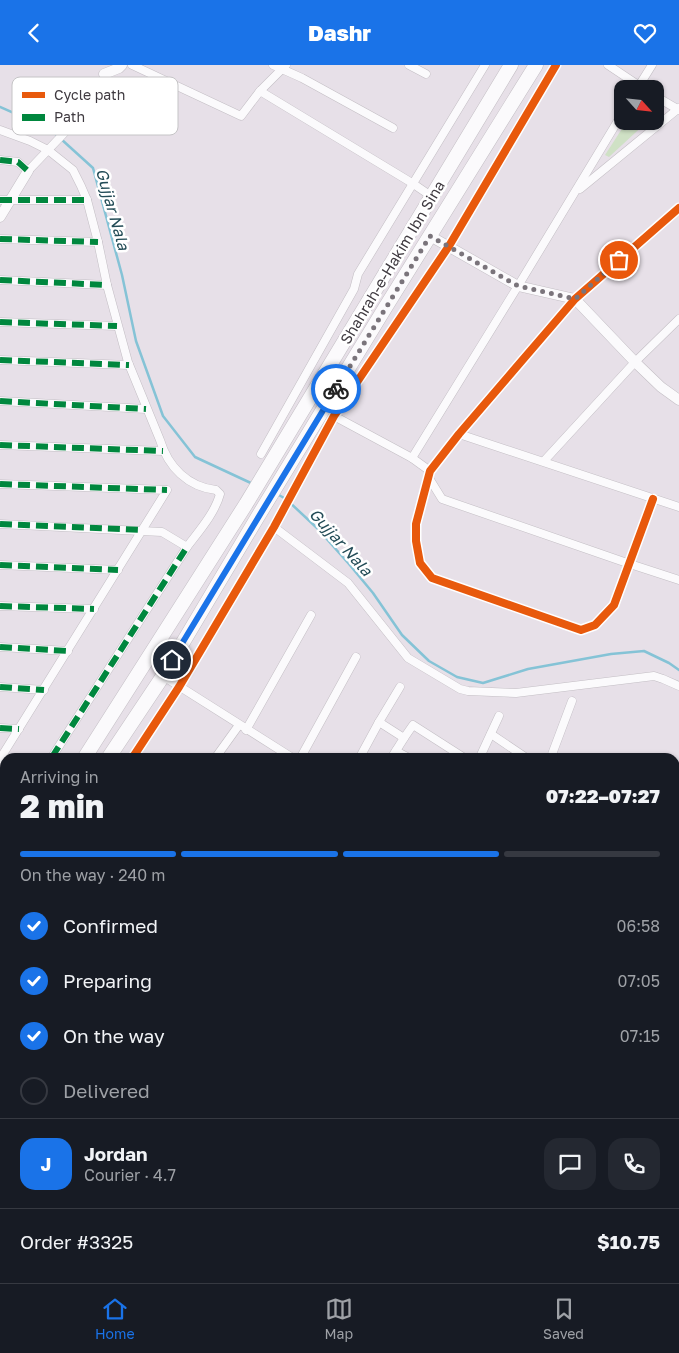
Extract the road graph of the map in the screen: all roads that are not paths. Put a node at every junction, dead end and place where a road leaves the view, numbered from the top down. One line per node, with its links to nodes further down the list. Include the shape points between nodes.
1 (122, 65): 12 (street)
2 (132, 65): 14 (street)
3 (273, 65): 11 (street)
4 (409, 65): 13 (street)
5 (486, 65): 30 (street)
6 (511, 65): 32 (highway, Shahrah-e-Hakim Ibn Sina)
7 (536, 65): 37 (highway, Shahrah-e-Hakim Ibn Sina)
8 (556, 65): 40 (street)
9 (608, 65): 15 (street)
10 (652, 65): 16 (street)
11 (285, 67): 18 (street); 22 (street)
12 (104, 74)
13 (426, 74)
14 (157, 77)
15 (629, 80)
16 (644, 80)
17 (178, 87): 18 (street, via 240,117)
18 (260, 91): 30 (street)
19 (664, 100): 20 (street)
20 (679, 109): 31 (street)
21 (614, 127): 31 (street)
22 (393, 128)
23 (0, 130): 24 (street)
24 (12, 134)
25 (14, 135): 27 (street)
26 (62, 135): 27 (street)
27 (50, 148): 29 (street); 34 (street, via 73,170)
28 (0, 160): 29 (street, via 18,161)
29 (28, 171): 33 (street)
30 (412, 183): 32 (street); 58 (street, via 358,274 354,289)
31 (574, 194): 43 (street)
32 (431, 196): 58 (highway, Shahrah-e-Hakim Ibn Sina)
33 (5, 201): 34 (street); 36 (street)
34 (87, 201): 39 (street)
35 (679, 208): 44 (street)
36 (0, 217)
37 (430, 236): 40 (street); 79 (highway, Shahrah-e-Hakim Ibn Sina)
38 (0, 239): 39 (street)
39 (98, 241): 42 (street)
40 (449, 245): 43 (street); 54 (street)
41 (0, 280): 42 (street)
42 (107, 285): 47 (street)
43 (518, 286): 44 (street); 59 (street)
44 (575, 299): 49 (street); 55 (street)
45 (679, 319): 49 (street)
46 (0, 322): 47 (street)
47 (118, 325): 50 (street)
48 (0, 360): 50 (street)
49 (635, 362): 51 (street); 60 (street)
50 (129, 365): 53 (street)
51 (679, 400)
52 (0, 401): 53 (street)
53 (146, 409): 57 (street)
54 (334, 416): 59 (street); 66 (street)
55 (459, 434): 60 (street); 61 (street)
56 (0, 445): 57 (street)
57 (163, 451): 68 (street, via 180,476 220,494)
58 (267, 456): 96 (highway, Shahrah-e-Hakim Ibn Sina, via 246,504)
59 (412, 458): 61 (street)
60 (544, 461): 63 (street)
61 (429, 475): 69 (street, via 442,499); 69 (street, via 416,525 416,541 420,563 432,578 581,630 595,625 614,605)
62 (0, 484): 67 (street, via 167,490)
63 (653, 499): 64 (street); 69 (street)
64 (679, 507)
65 (0, 524): 67 (street)
66 (274, 527): 80 (street, via 348,583 408,658 460,689 516,693 654,676); 82 (street)
67 (144, 530): 68 (street, via 162,532); 71 (street)
68 (187, 547): 95 (street)
69 (630, 564): 72 (street)
70 (0, 565): 71 (street)
71 (118, 571): 74 (street)
72 (679, 580)
73 (0, 606): 74 (street)
74 (94, 609): 77 (street)
75 (311, 615): 91 (street)
76 (0, 647): 77 (street)
77 (68, 651): 84 (street)
78 (356, 657): 101 (street)
79 (163, 676): 82 (street); 97 (highway, Shahrah-e-Hakim Ibn Sina)
80 (679, 686)
81 (0, 687): 84 (street)
82 (179, 687): 88 (street); 98 (street)
83 (400, 687): 87 (street)
84 (44, 690): 90 (street)
85 (572, 701): 107 (street)
86 (499, 717): 92 (street)
87 (378, 722): 93 (street); 102 (street)
88 (239, 725): 91 (street); 99 (street)
89 (0, 728): 90 (street)
90 (19, 729): 94 (street)
91 (246, 730): 100 (street)
92 (491, 734): 105 (street); 106 (street)
93 (404, 738): 103 (street); 104 (street, via 413,725)
94 (4, 753)
95 (55, 753)
96 (87, 753)
97 (112, 753)
98 (136, 753)
99 (219, 753)
100 (283, 753)
101 (303, 753)
102 (362, 753)
103 (395, 753)
104 (457, 753)
105 (482, 753)
106 (519, 753)
107 (552, 753)

